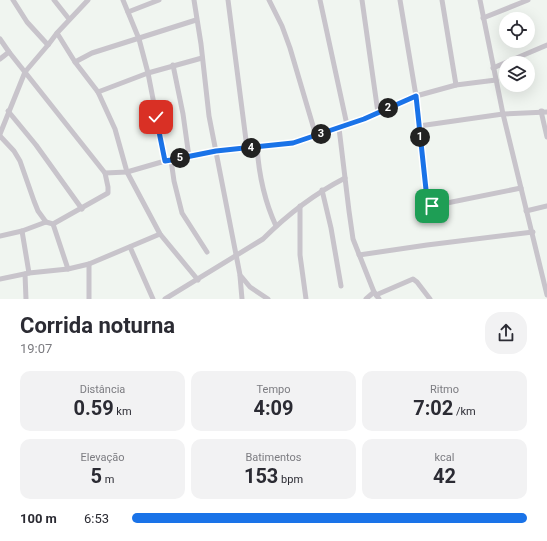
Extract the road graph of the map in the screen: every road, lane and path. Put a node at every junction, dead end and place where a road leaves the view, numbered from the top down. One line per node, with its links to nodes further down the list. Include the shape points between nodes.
1 (13, 0): 22 (street, via 27,22)
2 (54, 0): 17 (street)
3 (88, 0): 17 (street)
4 (123, 0): 15 (street)
5 (159, 0): 15 (street)
6 (194, 0): 18 (street)
7 (228, 0): 49 (street)
8 (269, 0): 46 (street, via 290,48)
9 (320, 0): 42 (street)
10 (362, 0): 40 (street)
11 (400, 0): 35 (street)
12 (442, 0): 33 (street)
13 (480, 0): 16 (street)
14 (528, 0): 16 (street)
15 (128, 12): 21 (street)
16 (483, 18): 29 (street)
17 (69, 19): 19 (street)
18 (196, 20): 21 (street); 25 (street)
19 (57, 33): 22 (street); 27 (street)
20 (0, 39): 24 (street)
21 (138, 39): 27 (street, via 92,52); 31 (street)
22 (48, 45): 30 (street)
23 (547, 48): 29 (street)
24 (9, 52): 26 (street); 30 (street)
25 (202, 58): 28 (street); 50 (street)
26 (0, 59)
27 (75, 62): 34 (street)
28 (173, 65): 31 (street); 51 (street)
29 (493, 68): 32 (street)
30 (25, 72): 37 (street); 55 (street)
31 (148, 73): 34 (street); 53 (street)
32 (496, 80): 33 (street); 41 (street)
33 (456, 85): 35 (street)
34 (98, 92): 54 (street, via 116,129)
35 (416, 96): 40 (street); 43 (street)
36 (547, 108): 38 (street)
37 (8, 111): 45 (street); 61 (street)
38 (541, 111): 39 (street); 41 (street); 47 (street)
39 (547, 112)
40 (378, 113): 42 (street)
41 (503, 114): 43 (street); 57 (street)
42 (347, 125): 44 (street)
43 (419, 126): 57 (street, via 427,199 432,206)
44 (339, 128): 46 (street); 56 (street)
45 (0, 135): 63 (street, via 20,161 38,211)
46 (316, 136): 48 (street, via 293,143)
47 (547, 137)
48 (257, 147): 49 (street); 65 (street, via 263,192)
49 (247, 148): 50 (street)
50 (216, 151): 51 (street); 73 (street)
51 (189, 157): 52 (street)
52 (171, 160): 53 (street); 71 (street, via 182,213)
53 (165, 161): 54 (street)
54 (127, 172): 55 (street); 68 (street)
55 (105, 173): 61 (street, via 108,193)
56 (345, 178): 58 (street); 72 (street, via 353,239)
57 (521, 188): 62 (street)
58 (322, 190): 59 (street); 80 (street)
59 (300, 206): 65 (street); 89 (street, via 300,255)
60 (547, 206): 62 (street)
61 (82, 209): 64 (street)
62 (526, 211): 67 (street)
63 (46, 222): 64 (street); 66 (street)
64 (53, 224): 75 (street)
65 (276, 226): 73 (street, via 263,239)
66 (22, 231): 69 (street); 76 (street)
67 (533, 232): 72 (street); 82 (street)
68 (160, 234): 70 (street); 79 (street)
69 (0, 236)
70 (130, 247): 74 (street); 85 (street)
71 (207, 252)
72 (359, 255): 81 (street)
73 (236, 256): 77 (street); 79 (street)
74 (89, 264): 75 (street); 84 (street)
75 (68, 269): 76 (street)
76 (27, 273): 78 (street); 83 (street)
77 (240, 275): 87 (street); 88 (street, via 250,287)
78 (0, 279)
79 (198, 280): 86 (street)
80 (341, 286)
81 (377, 295): 90 (street); 91 (street, via 413,279)
82 (547, 295)
83 (26, 299)
84 (90, 299)
85 (152, 299)
86 (166, 299)
87 (242, 299)
88 (268, 299)
89 (306, 299)
90 (366, 299)
91 (430, 299)

